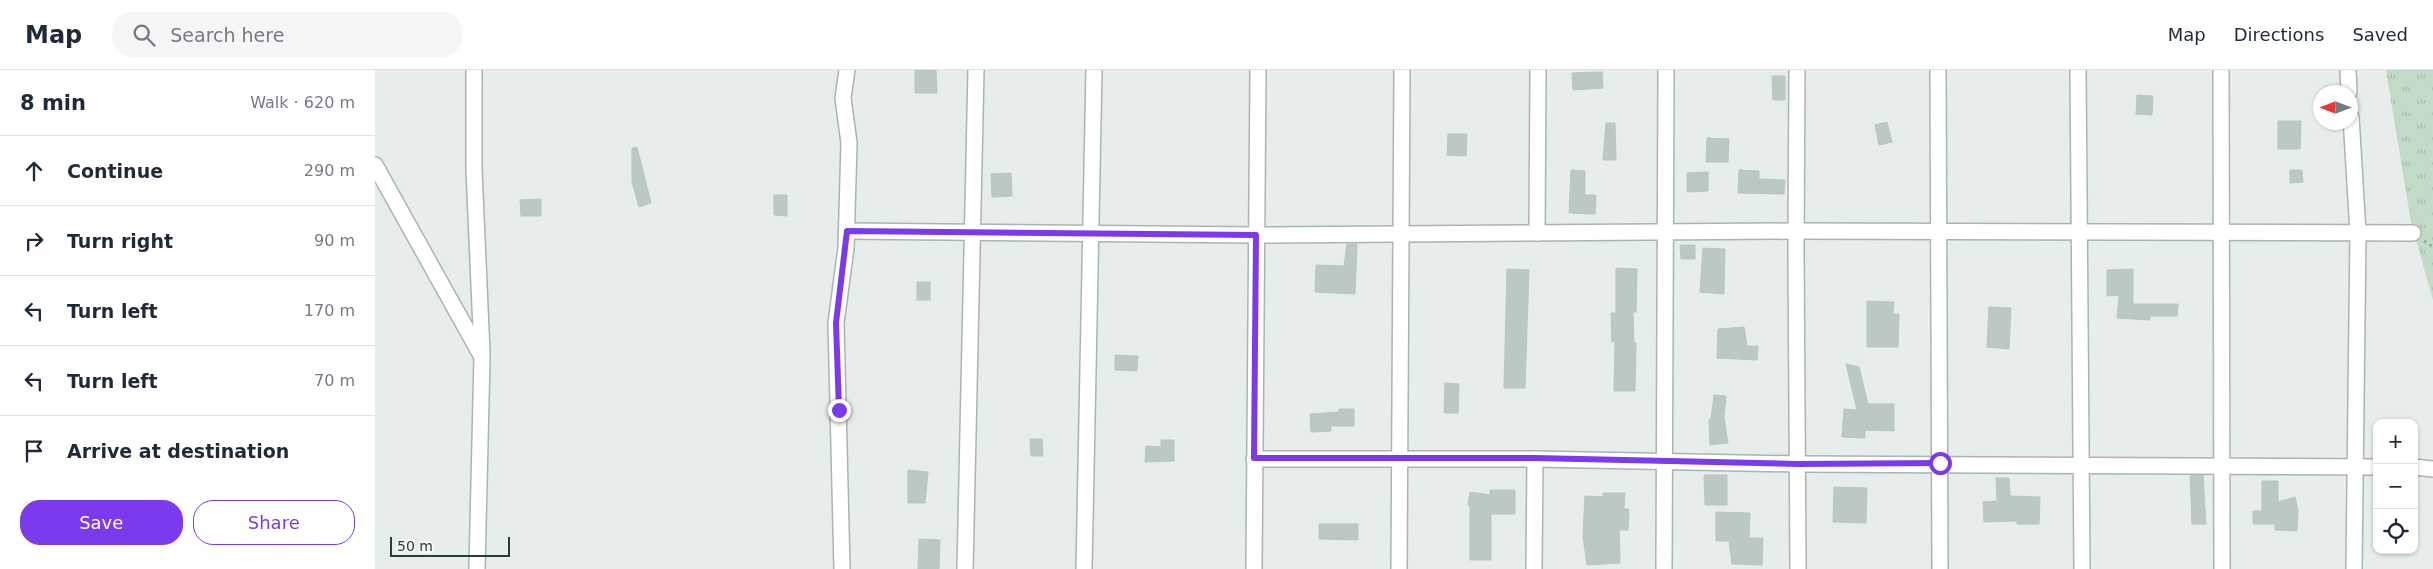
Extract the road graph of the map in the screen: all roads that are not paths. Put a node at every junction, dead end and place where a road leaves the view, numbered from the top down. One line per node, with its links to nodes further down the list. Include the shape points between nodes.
1 (474, 70): 30 (street, via 474,170)
2 (847, 70): 17 (street, via 843,98 849,143)
3 (976, 70): 19 (street)
4 (1094, 70): 24 (street)
5 (1258, 70): 29 (street)
6 (1401, 70): 28 (street)
7 (1538, 70): 25 (street)
8 (1665, 70): 20 (street)
9 (1797, 70): 18 (street)
10 (1938, 70): 21 (street)
11 (2079, 70): 22 (street)
12 (2221, 70): 23 (street)
13 (2347, 70): 14 (street)
14 (2348, 85)
15 (2352, 130): 26 (street)
16 (375, 165): 30 (street)
17 (847, 231): 19 (street); 44 (street, via 836,323)
18 (1796, 231): 20 (street); 21 (street); 36 (street)
19 (973, 232): 24 (street); 45 (street)
20 (1664, 232): 25 (street); 34 (street)
21 (1939, 232): 22 (street); 35 (street)
22 (2080, 232): 23 (street); 37 (street)
23 (2222, 232): 26 (street); 38 (street)
24 (1091, 233): 29 (street); 46 (street)
25 (1537, 233): 28 (street)
26 (2358, 233): 27 (street); 39 (street)
27 (2413, 233)
28 (1400, 234): 29 (street); 32 (street)
29 (1256, 235): 31 (street)
30 (482, 357): 43 (street)
31 (1254, 458): 32 (street); 47 (street)
32 (1398, 458): 33 (street); 48 (street)
33 (1535, 458): 34 (street); 49 (street)
34 (1664, 462): 36 (street); 50 (street)
35 (1940, 463): 36 (street); 37 (street); 52 (street)
36 (1798, 464): 51 (street)
37 (2081, 465): 38 (street); 53 (street)
38 (2221, 466): 39 (street); 54 (street)
39 (2356, 467): 40 (street); 55 (street)
40 (2373, 467)
41 (2418, 467): 42 (street)
42 (2433, 469)
43 (477, 569)
44 (841, 569)
45 (965, 569)
46 (1084, 569)
47 (1254, 569)
48 (1399, 569)
49 (1534, 569)
50 (1664, 569)
51 (1798, 569)
52 (1941, 569)
53 (2082, 569)
54 (2222, 569)
55 (2354, 569)

